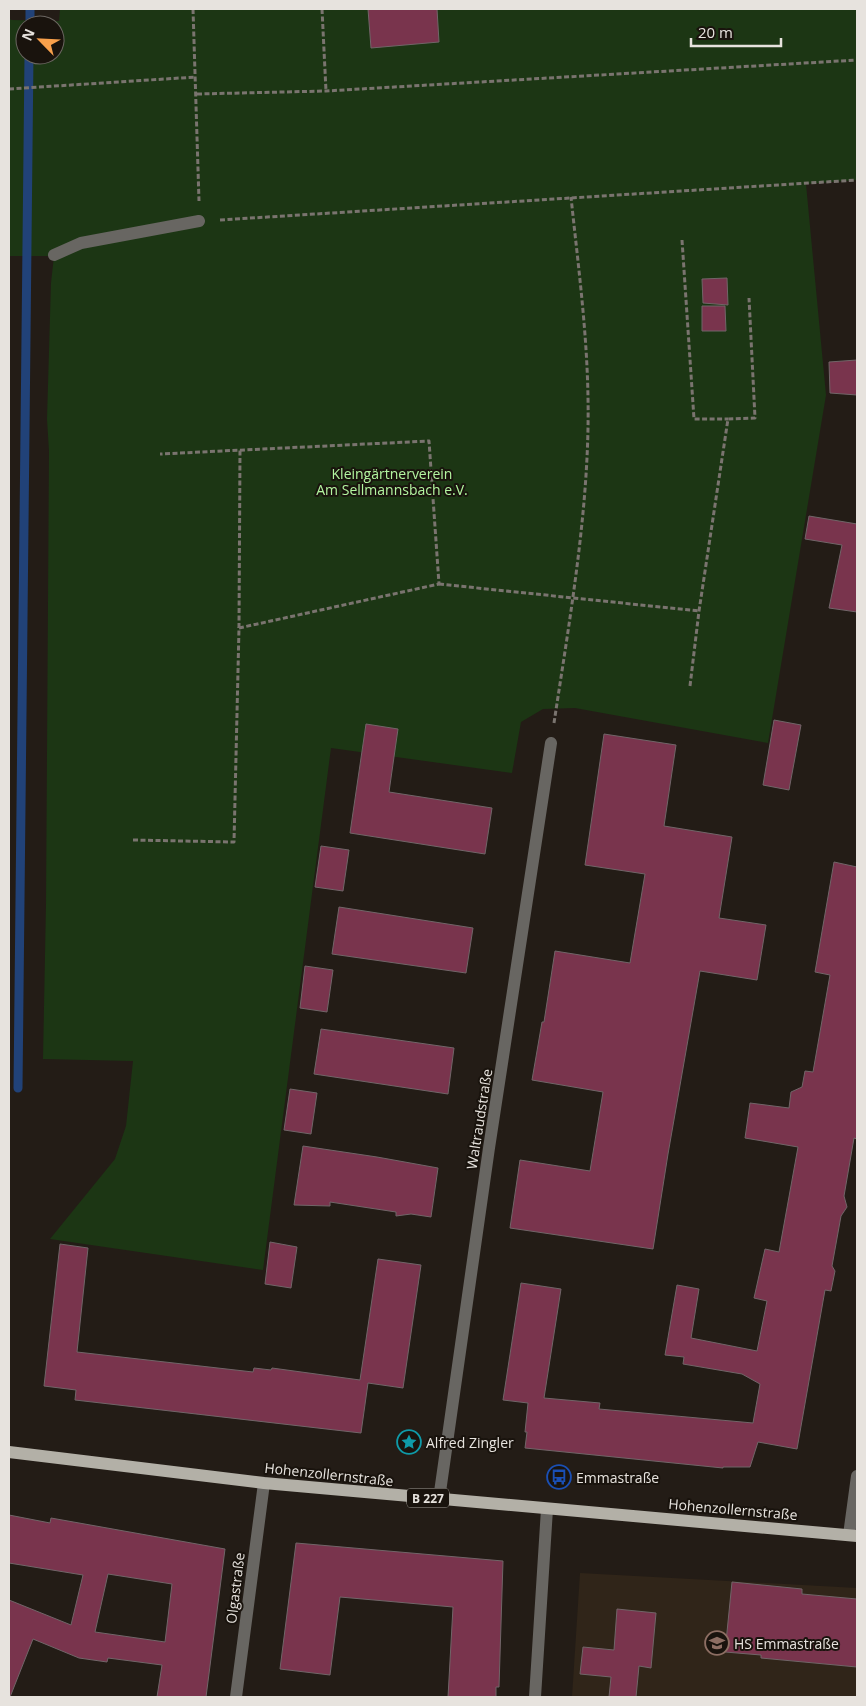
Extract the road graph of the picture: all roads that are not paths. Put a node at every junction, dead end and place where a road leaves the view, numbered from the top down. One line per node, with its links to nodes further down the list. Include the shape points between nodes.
1 (199, 221): 2 (street, via 81,242)
2 (54, 255)
3 (551, 743): 7 (street, Waltraudstraße)
4 (9, 1452): 6 (main road, Hohenzollernstraße / B 227)
5 (857, 1476): 9 (street)
6 (264, 1483): 7 (main road, Hohenzollernstraße / B 227); 10 (street, Olgastraße)
7 (439, 1500): 8 (main road, Hohenzollernstraße / B 227)
8 (547, 1509): 9 (main road, Hohenzollernstraße / B 227); 11 (street)
9 (853, 1535)
10 (236, 1697)
11 (535, 1697)

